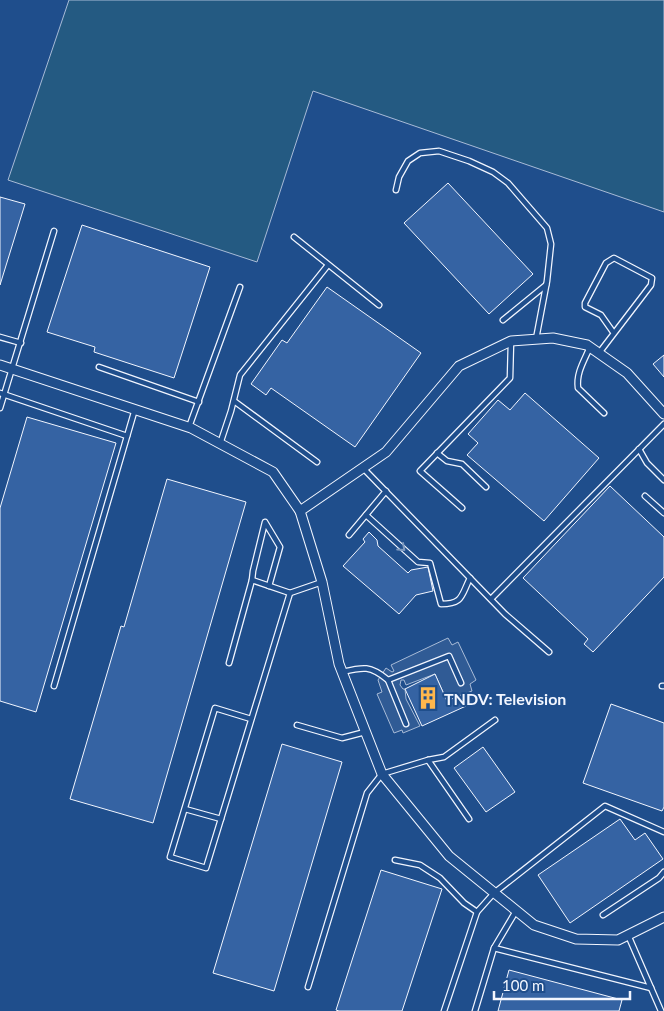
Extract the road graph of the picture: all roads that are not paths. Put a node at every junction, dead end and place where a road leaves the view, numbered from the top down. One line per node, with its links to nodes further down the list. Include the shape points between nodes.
1 (396, 190): 5 (lane, via 399,176 408,161 420,153 439,151 493,172 508,182 547,228 551,244)
2 (54, 231): 13 (lane)
3 (294, 237): 4 (lane)
4 (328, 265): 7 (lane); 20 (lane, via 240,375)
5 (546, 285): 8 (lane); 11 (lane)
6 (240, 287): 21 (lane)
7 (379, 305)
8 (503, 320)
9 (613, 332): 9 (lane, via 651,285 652,278 614,258 606,263 585,303 601,315); 15 (lane)
10 (0, 336): 13 (lane)
11 (536, 339): 12 (street); 14 (street, via 553,338)
12 (511, 341): 31 (lane, via 510,378); 33 (street, via 458,366 386,452)
13 (21, 343): 18 (lane)
14 (590, 347): 15 (street); 24 (lane, via 577,377 578,388)
15 (599, 353): 25 (street, via 627,373)
16 (0, 365): 18 (street)
17 (99, 367): 21 (lane)
18 (13, 369): 19 (lane); 23 (street)
19 (2, 394): 22 (lane); 28 (lane)
20 (234, 401): 29 (lane); 32 (lane)
21 (199, 402): 27 (lane)
22 (0, 408)
23 (135, 410): 27 (street); 28 (lane)
24 (604, 413)
25 (664, 414)
26 (664, 424): 30 (lane)
27 (189, 427): 29 (street)
28 (127, 436): 54 (lane)
29 (220, 444): 39 (street, via 273,472)
30 (639, 449): 34 (lane, via 647,464); 48 (lane)
31 (438, 453): 35 (lane, via 447,461 462,464); 38 (lane, via 420,472)
32 (317, 462)
33 (363, 468): 36 (lane); 39 (street)
34 (664, 480)
35 (486, 487)
36 (386, 491): 41 (lane); 43 (lane)
37 (645, 496): 40 (lane)
38 (462, 508)
39 (300, 511): 45 (street)
40 (664, 513)
41 (366, 515): 42 (lane); 43 (lane, one-way to 43, via 418,562 430,563 441,604 454,604 460,599)
42 (349, 536)
43 (470, 578): 48 (lane)
44 (252, 580): 46 (lane); 46 (lane, via 265,522 280,547); 50 (lane)
45 (322, 582): 47 (lane); 51 (street)
46 (269, 586): 47 (lane)
47 (290, 594): 55 (lane)
48 (491, 600): 49 (lane)
49 (549, 652)
50 (229, 664)
51 (342, 672): 52 (lane, via 373,669); 59 (street)
52 (388, 680): 53 (lane, via 448,656); 57 (lane)
53 (461, 683)
54 (54, 686)
55 (251, 719): 62 (lane, via 215,708); 63 (lane)
56 (495, 720): 60 (lane, via 444,757)
57 (406, 724)
58 (298, 725): 59 (lane, via 342,738)
59 (365, 732): 61 (street)
60 (428, 760): 61 (lane); 64 (lane)
61 (382, 774): 68 (street, via 449,856); 75 (lane, via 367,793)
62 (184, 809): 63 (lane); 63 (lane, via 170,856 206,868)
63 (221, 819)
64 (469, 819)
65 (664, 832): 68 (lane, via 605,806)
66 (395, 860): 70 (lane, via 420,865)
67 (664, 872): 71 (lane)
68 (494, 893): 69 (street); 70 (lane)
69 (516, 910): 73 (street, via 534,925 576,939 618,940); 74 (lane)
70 (478, 912): 77 (lane)
71 (603, 915)
72 (664, 918): 73 (street)
73 (628, 935): 76 (lane)
74 (494, 948): 76 (lane); 78 (lane)
75 (308, 987)
76 (651, 988): 79 (lane)
77 (444, 1011)
78 (475, 1011)
79 (661, 1011)

